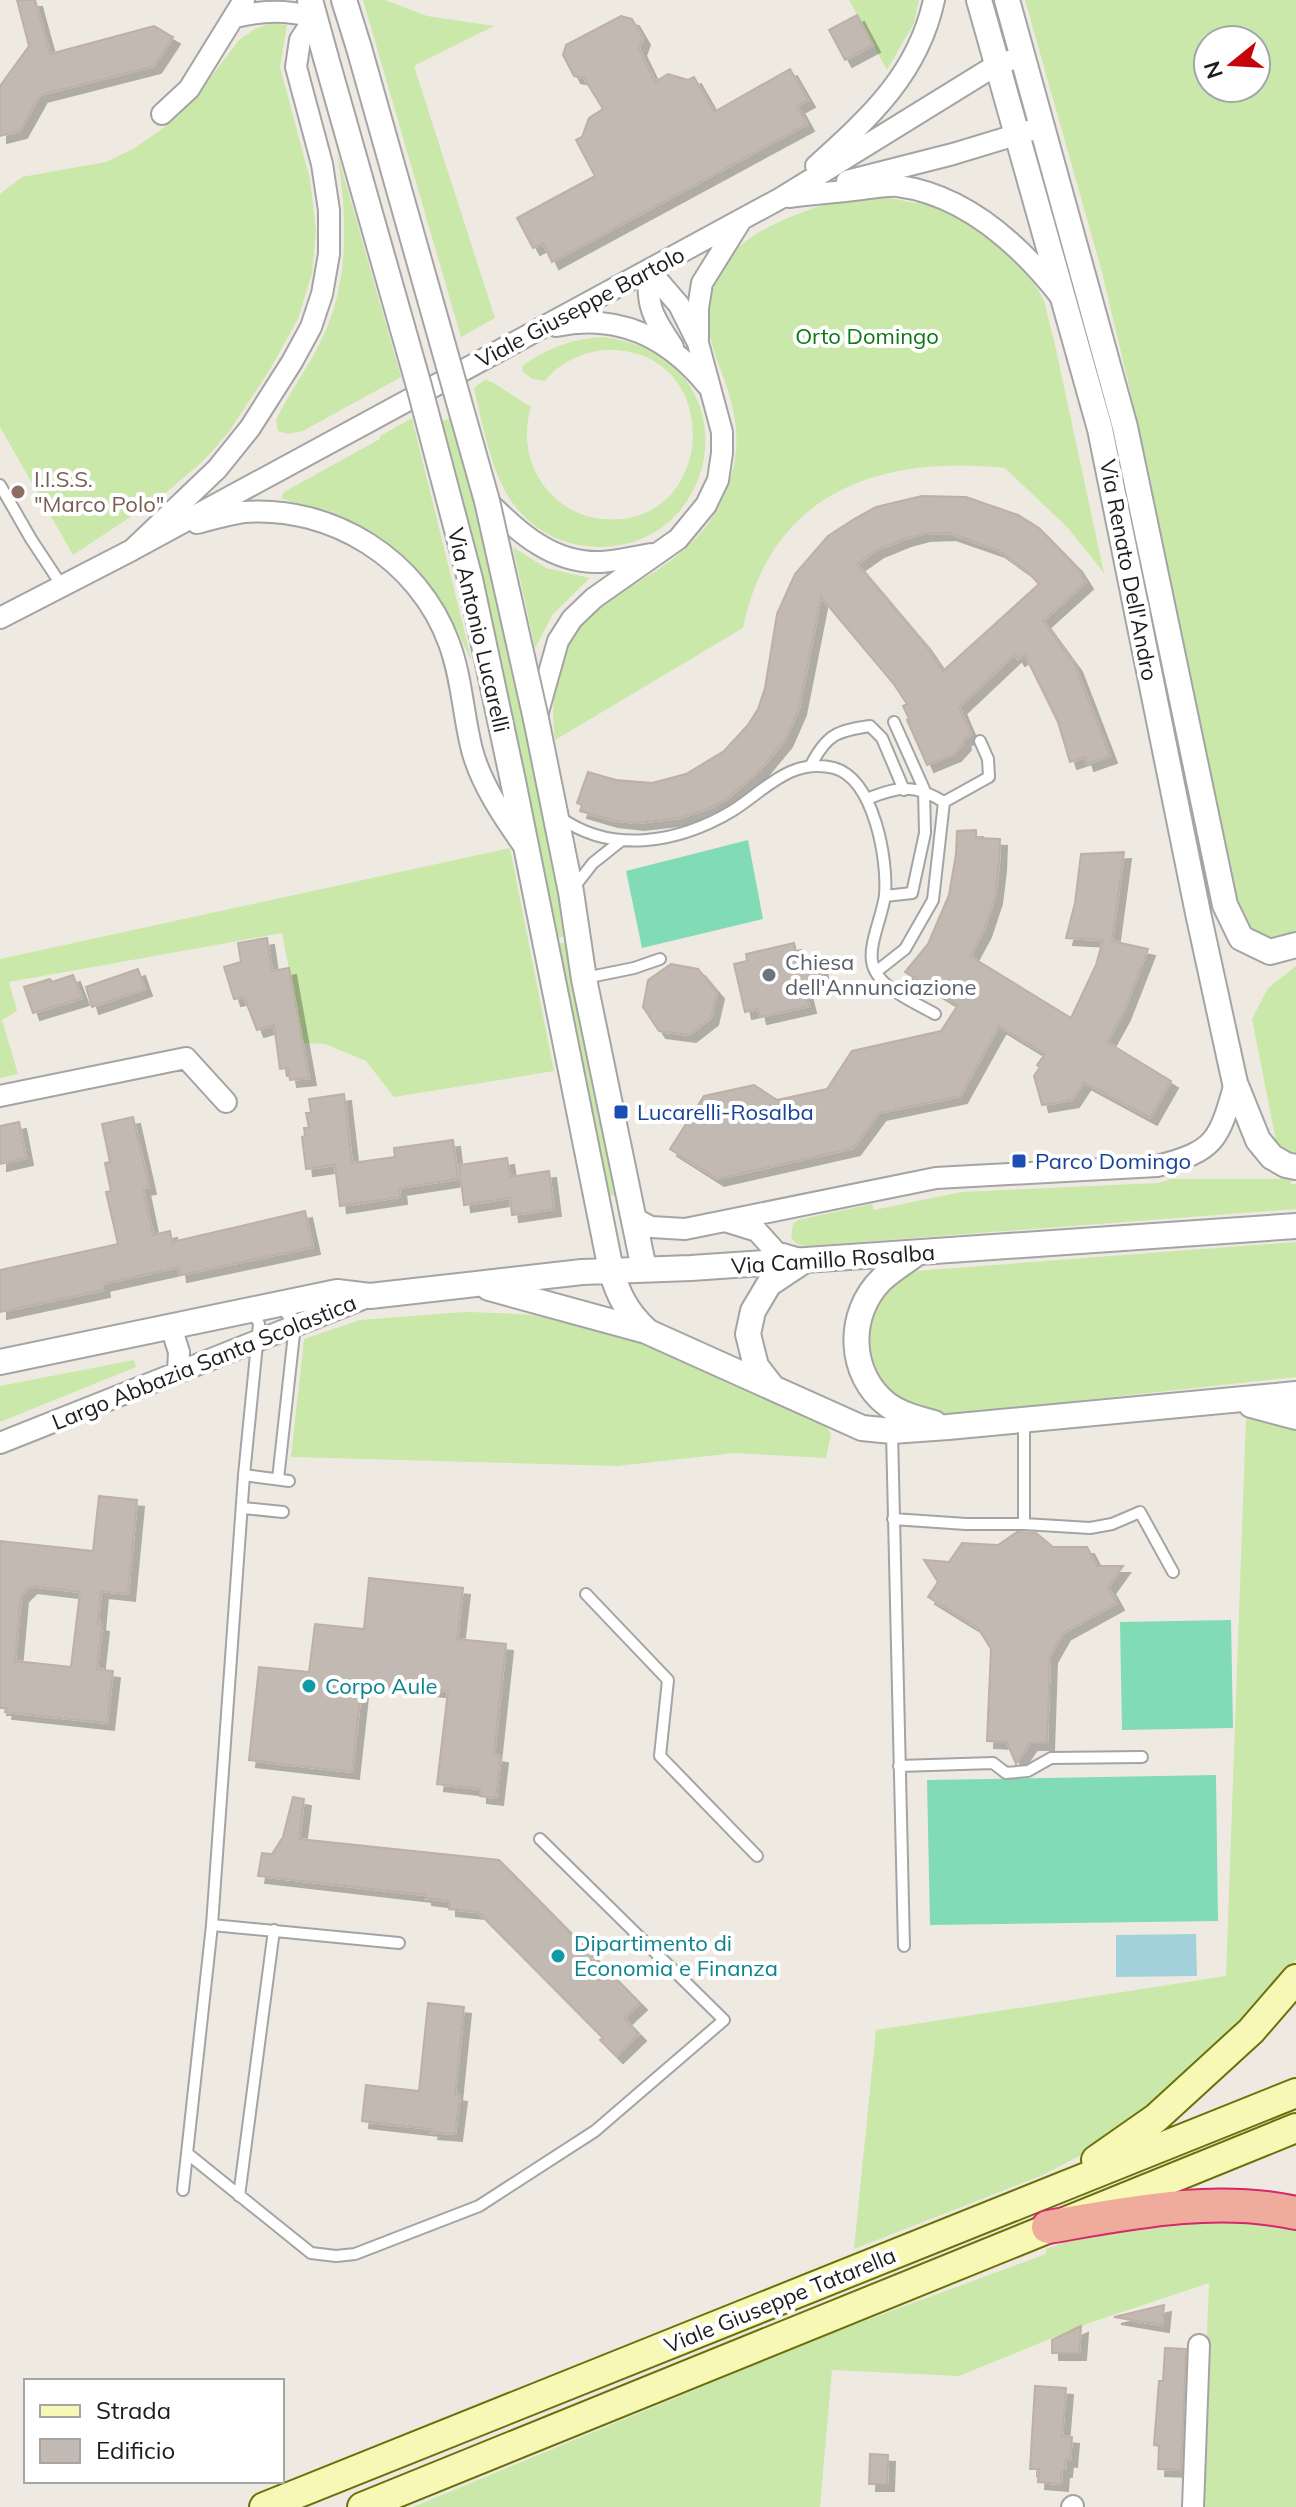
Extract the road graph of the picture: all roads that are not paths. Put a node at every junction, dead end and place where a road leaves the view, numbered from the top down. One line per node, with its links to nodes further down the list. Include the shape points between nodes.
1 (344, 0): 21 (street, Via Antonio Lucarelli, bridge)
2 (934, 0): 12 (street, via 914,55 873,114)
3 (979, 0): 8 (street, Via Renato Dell'Andro)
4 (1007, 0): 7 (street, Via Renato Dell'Andro)
5 (239, 8): 6 (street); 9 (street, via 189,89)
6 (312, 8): 23 (street, via 296,67 322,164 329,254 311,327 250,428 217,469); 37 (street, Via Antonio Lucarelli, bridge, via 470,579)
7 (1023, 56): 8 (street, Viale Giuseppe Bartolo); 10 (street, Via Renato Dell'Andro)
8 (998, 64): 11 (street, Via Renato Dell'Andro); 12 (street, Viale Giuseppe Bartolo)
9 (162, 114)
10 (1043, 126): 11 (street); 40 (street, Via Renato Dell'Andro, via 1125,427 1225,905 1241,938 1270,952)
11 (1018, 134): 12 (street); 15 (street, Via Renato Dell'Andro)
12 (781, 198): 13 (street, Viale Giuseppe Bartolo); 15 (street, via 896,186 927,194 953,204 1012,243)
13 (742, 219): 14 (street, Viale Giuseppe Bartolo); 17 (street, via 702,283)
14 (649, 270): 16 (street, Viale Giuseppe Bartolo); 17 (street, via 679,305); 18 (street, via 647,296)
15 (1066, 304): 45 (street, Via Renato Dell'Andro, via 1100,429)
16 (537, 330): 18 (street, via 580,321 608,324 633,329); 22 (street, Viale Giuseppe Bartolo)
17 (698, 343): 19 (street)
18 (678, 354): 19 (street)
19 (712, 392): 24 (street, via 722,432 718,480 694,521)
20 (0, 485): 25 (lane)
21 (487, 501): 24 (street, via 526,538 554,554 602,562); 27 (street, Via Antonio Lucarelli, bridge)
22 (170, 529): 23 (street, Viale Giuseppe Bartolo); 37 (street, via 243,512 297,515 332,524 396,564 417,587 449,642 472,751 507,823)
23 (132, 550): 25 (street)
24 (655, 554): 27 (street, via 572,619 558,641)
25 (63, 588): 26 (street)
26 (0, 618)
27 (536, 719): 35 (street, Via Antonio Lucarelli)
28 (894, 722): 31 (lane)
29 (980, 741): 34 (lane, via 989,777)
30 (811, 765): 32 (lane, via 821,746 840,730 870,726 882,738); 33 (lane, via 836,768 858,783); 36 (lane, via 777,777 695,831 659,840)
31 (924, 789): 32 (lane); 34 (lane); 39 (lane, via 925,833 912,893)
32 (904, 790): 33 (lane)
33 (867, 799): 39 (lane, via 881,848)
34 (944, 802): 42 (lane, via 933,900 905,949)
35 (556, 814): 36 (lane, via 589,833); 38 (street, Via Antonio Lucarelli)
36 (622, 840): 38 (lane, via 593,863)
37 (526, 849): 49 (street, Via Antonio Lucarelli)
38 (571, 892): 43 (street, Via Antonio Lucarelli)
39 (885, 896): 42 (lane, via 871,961)
40 (1296, 945)
41 (660, 959): 43 (lane)
42 (877, 971): 44 (lane, via 882,981)
43 (584, 979): 50 (street, Via Antonio Lucarelli)
44 (935, 1014)
45 (1235, 1083): 48 (street, Via Renato Dell'Andro, via 1258,1140 1272,1157); 51 (street, via 1224,1125 1209,1146 1187,1158 1157,1166 936,1178)
46 (0, 1096): 47 (street, via 186,1058)
47 (226, 1102)
48 (1296, 1167)
49 (599, 1209): 50 (street); 56 (street, Via Antonio Lucarelli)
50 (632, 1210): 51 (street, via 651,1227 670,1230); 55 (street, Via Antonio Lucarelli)
51 (723, 1221): 54 (street, via 746,1225 776,1252)
52 (1296, 1226): 53 (street, Via Camillo Rosalba)
53 (917, 1253): 54 (street, Via Camillo Rosalba); 71 (street, via 880,1281 862,1308 855,1343 863,1376 887,1404 910,1417)
54 (804, 1260): 55 (street, Via Camillo Rosalba); 66 (street, via 769,1284 753,1311 748,1334 756,1366)
55 (644, 1269): 56 (street, Via Camillo Rosalba)
56 (611, 1270): 57 (street, Via Camillo Rosalba); 62 (street, Via Antonio Lucarelli, via 629,1315)
57 (475, 1284): 58 (street, Via Camillo Rosalba); 62 (street)
58 (370, 1296): 60 (street, Largo Abbazia Santa Scolastica, via 337,1292)
59 (253, 1310): 60 (street, Largo Abbazia Santa Scolastica); 61 (street, Largo Abbazia Santa Scolastica); 63 (lane, via 259,1324)
60 (290, 1314): 63 (street, Largo Abbazia Santa Scolastica); 74 (lane, via 283,1480)
61 (171, 1327): 64 (street, Largo Abbazia Santa Scolastica); 65 (street)
62 (646, 1331): 66 (street)
63 (257, 1340): 65 (street, Largo Abbazia Santa Scolastica); 74 (lane)
64 (0, 1362)
65 (178, 1371): 73 (street, Largo Abbazia Santa Scolastica)
66 (773, 1388): 72 (street, via 862,1428)
67 (1296, 1394): 68 (street)
68 (1238, 1401): 69 (street); 70 (street)
69 (1296, 1417)
70 (1024, 1421): 71 (street); 78 (lane)
71 (948, 1427): 72 (street)
72 (892, 1431): 77 (lane)
73 (0, 1443)
74 (244, 1475): 75 (lane)
75 (243, 1508): 76 (lane); 85 (lane)
76 (283, 1512)
77 (893, 1519): 78 (lane); 82 (lane)
78 (1024, 1524): 79 (lane, via 1090,1528 1140,1512)
79 (1173, 1572)
80 (586, 1594): 84 (lane, via 668,1680 660,1756)
81 (1142, 1757): 82 (lane, via 1051,1758 1028,1771 1006,1773 993,1763)
82 (899, 1766): 88 (lane)
83 (540, 1839): 95 (lane, via 724,2020 595,2131 479,2206 355,2254 311,2253)
84 (757, 1856)
85 (212, 1925): 86 (lane); 92 (lane)
86 (274, 1930): 87 (lane); 95 (lane)
87 (399, 1943)
88 (904, 1946)
89 (1296, 1979): 93 (main road, via 1251,2031 1156,2118)
90 (1296, 2093): 93 (main road, Viale Giuseppe Tatarella)
91 (1296, 2128): 97 (main road, Viale Giuseppe Tatarella)
92 (188, 2154): 94 (lane); 95 (lane)
93 (1057, 2188): 99 (main road, Viale Giuseppe Tatarella)
94 (183, 2190)
95 (239, 2196)
96 (1296, 2213): 97 (highway, via 1215,2205)
97 (1048, 2227): 100 (main road, Viale Giuseppe Tatarella)
98 (1199, 2345): 101 (street)
99 (264, 2507)
100 (362, 2507)
101 (1193, 2507)

